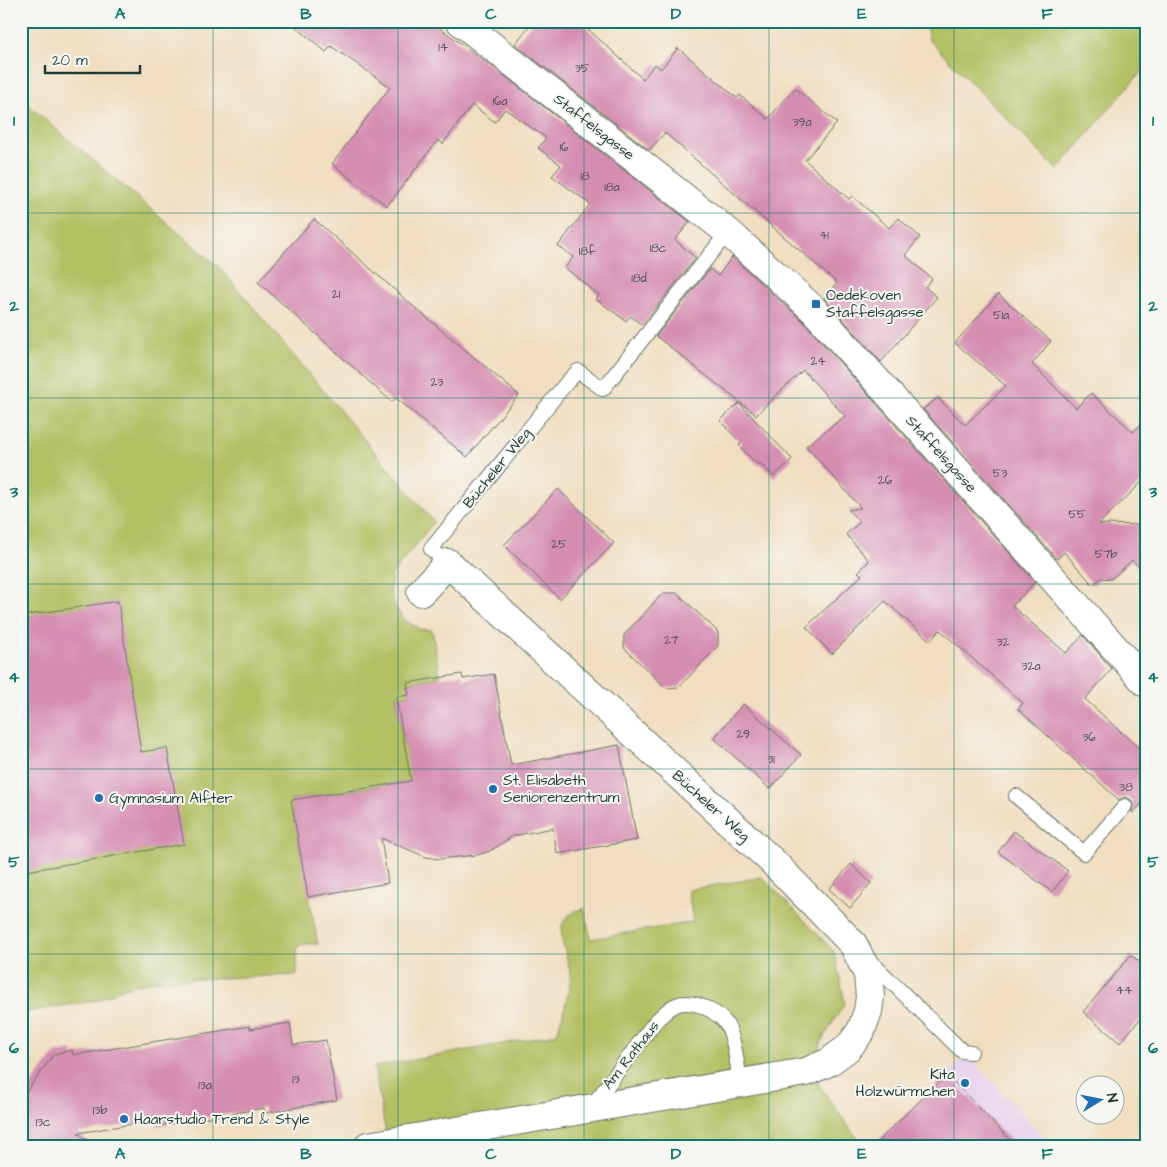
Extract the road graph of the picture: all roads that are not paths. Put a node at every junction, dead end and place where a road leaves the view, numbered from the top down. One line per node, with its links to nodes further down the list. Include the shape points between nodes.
1 (460, 21): 2 (street, Staffelsgasse)
2 (728, 232): 3 (lane, Bücheler Weg, via 603,389 578,371 431,549); 5 (street, Staffelsgasse, via 814,309)
3 (448, 563): 4 (street); 8 (street, Bücheler Weg, via 773,862)
4 (421, 592)
5 (1146, 683)
6 (1016, 796): 7 (lane, via 1084,853)
7 (1125, 806)
8 (853, 944): 9 (lane, Bücheler Weg, via 962,1051); 10 (street, Am Rathaus, via 868,974 870,997 861,1031 848,1048 830,1062 806,1072)
9 (971, 1052)
10 (740, 1082): 11 (street, Am Rathaus); 11 (lane, Am Rathaus, via 728,1027 707,1009 694,1004 678,1004 655,1022)
11 (591, 1107): 12 (street, Am Rathaus)
12 (368, 1146)

